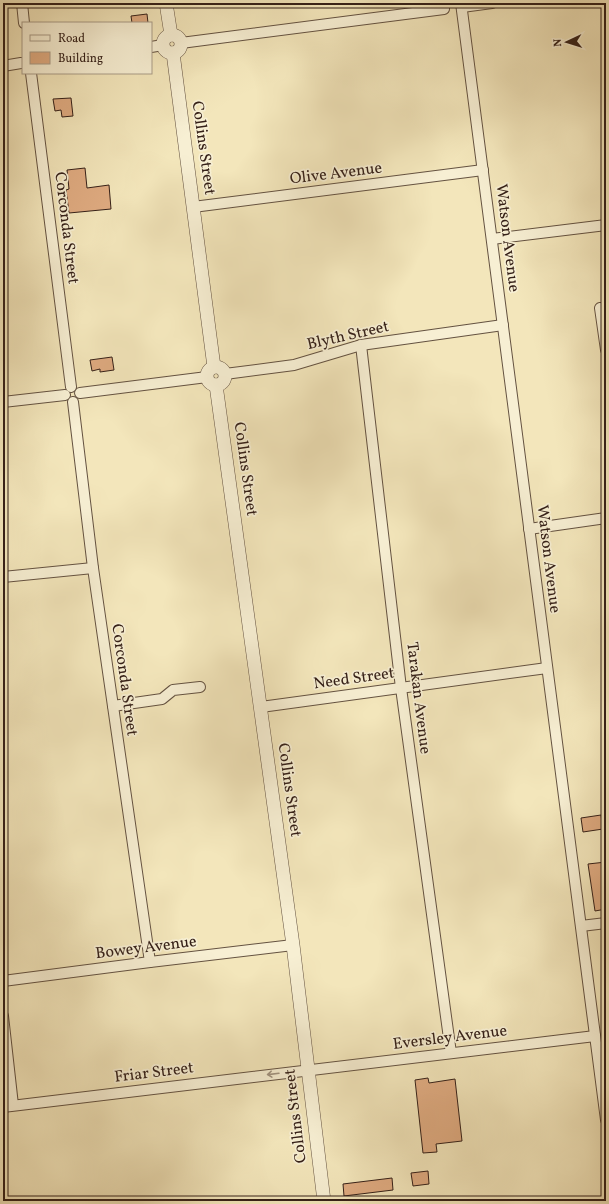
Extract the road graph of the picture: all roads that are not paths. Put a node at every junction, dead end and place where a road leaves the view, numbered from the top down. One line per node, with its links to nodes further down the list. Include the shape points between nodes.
1 (22, 3): 6 (street)
2 (166, 3): 7 (street, Collins Street)
3 (492, 3): 4 (street)
4 (461, 5): 11 (street, Watson Avenue)
5 (444, 9): 7 (street)
6 (24, 22)
7 (168, 45): 12 (street, Collins Street)
8 (22, 63): 9 (street)
9 (3, 66)
10 (31, 74): 21 (street, Corconda Street)
11 (483, 170): 12 (street, Olive Avenue); 14 (street, Watson Avenue)
12 (194, 207): 20 (street, Collins Street)
13 (606, 225): 14 (street)
14 (492, 239): 16 (street, Watson Avenue)
15 (600, 308): 18 (street)
16 (503, 325): 17 (street, Blyth Street); 27 (street, Watson Avenue)
17 (361, 345): 19 (street, Blyth Street, via 294,365); 32 (street, Tarakan Avenue)
18 (606, 350)
19 (225, 374): 20 (street, via 223,382)
20 (212, 376): 22 (street); 34 (street, Collins Street)
21 (71, 386): 22 (street, via 78,388); 23 (street)
22 (80, 393): 25 (street, via 78,400)
23 (65, 395): 24 (street); 25 (street, via 68,401)
24 (3, 402)
25 (73, 402): 28 (street, Corconda Street)
26 (606, 518): 27 (street)
27 (529, 529): 30 (street, Watson Avenue)
28 (93, 568): 29 (street); 33 (street, Corconda Street)
29 (3, 578)
30 (547, 668): 32 (street, Need Street); 36 (street, Watson Avenue)
31 (200, 687): 33 (street, via 173,690 162,699)
32 (401, 688): 34 (street, Need Street); 42 (street, Tarakan Avenue)
33 (113, 706): 38 (street, Corconda Street)
34 (260, 707): 37 (street, Collins Street)
35 (606, 923): 36 (street)
36 (581, 926): 41 (street, Watson Avenue)
37 (293, 945): 38 (street, Bowey Avenue); 43 (street, Collins Street)
38 (150, 962): 39 (street, Bowey Avenue)
39 (3, 981)
40 (3, 1016): 44 (street)
41 (595, 1036): 42 (street, Eversley Avenue); 45 (street, Watson Avenue)
42 (452, 1053): 43 (street, Eversley Avenue)
43 (308, 1070): 44 (street, Friar Street, one-way to 44); 46 (street, Collins Street)
44 (8, 1106)
45 (606, 1120)
46 (324, 1201)

